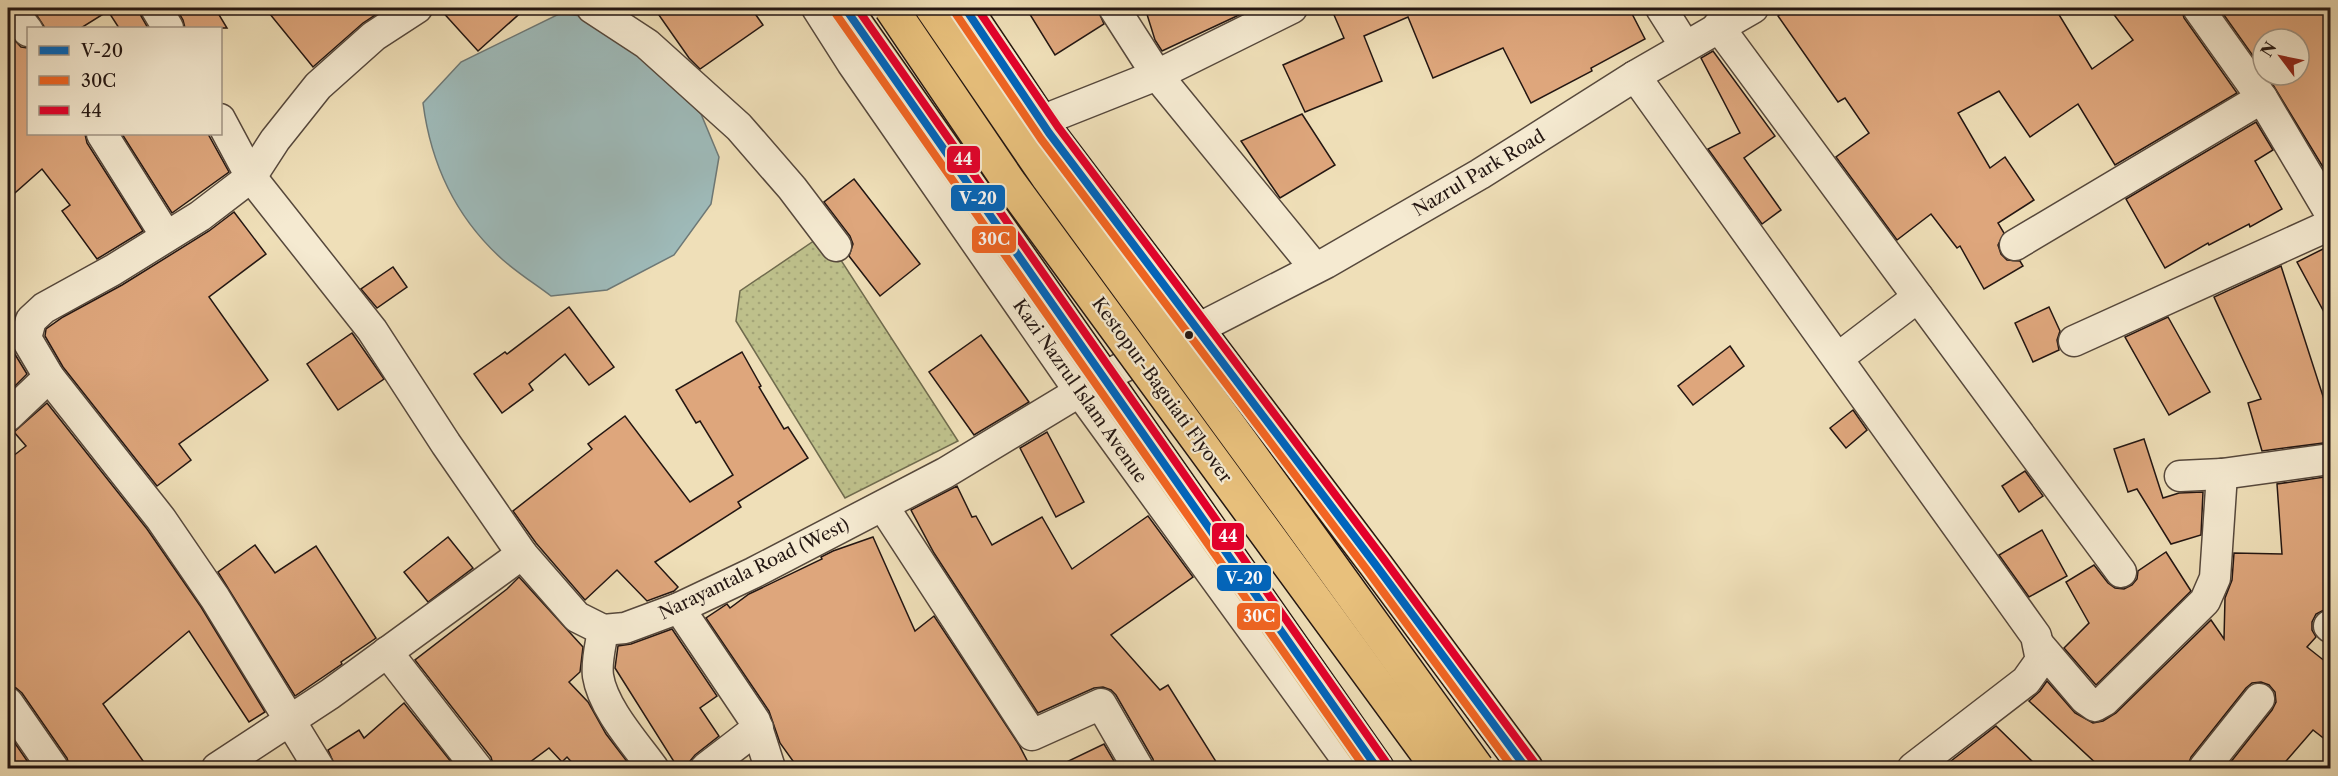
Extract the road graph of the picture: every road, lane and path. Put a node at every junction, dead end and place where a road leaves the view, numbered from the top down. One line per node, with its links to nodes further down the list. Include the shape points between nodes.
1 (10, 8): 17 (street)
2 (156, 8): 15 (street)
3 (417, 8): 25 (street, via 374,36 318,86)
4 (592, 8): 31 (street, via 647,44 740,127)
5 (817, 8): 34 (street, Kazi Nazrul Islam Avenue, via 852,63)
6 (845, 8): 34 (main road, Kazi Nazrul Islam Avenue)
7 (891, 8): 65 (main road, Kestopur-Baguiati Flyover, bridge, via 1009,182)
8 (932, 8): 66 (main road, Kestopur-Baguiati Flyover, bridge, via 1047,176)
9 (964, 8): 22 (main road)
10 (1114, 8): 19 (street)
11 (1292, 8): 19 (street)
12 (1661, 8): 18 (street)
13 (1754, 8): 16 (street, Nazrul Park Road)
14 (2198, 8): 21 (street)
15 (167, 27)
16 (1718, 27): 18 (street, Nazrul Park Road); 33 (street)
17 (27, 30)
18 (1686, 46): 20 (street, Nazrul Park Road)
19 (1157, 75): 22 (street); 32 (street)
20 (1635, 76): 32 (street, Nazrul Park Road, via 1480,174); 37 (street)
21 (2262, 98): 26 (street); 30 (street)
22 (1041, 121): 28 (main road)
23 (222, 123): 25 (street)
24 (103, 135): 29 (street)
25 (251, 177): 29 (street); 45 (street, via 372,330)
26 (2331, 213)
27 (2331, 225): 36 (street)
28 (1127, 235): 34 (main road); 35 (main road)
29 (166, 237): 38 (street, via 44,308 31,320 26,338)
30 (2015, 245)
31 (837, 246)
32 (1315, 268): 35 (street, Nazrul Park Road)
33 (1918, 297): 37 (street); 46 (street)
34 (1033, 301): 39 (main road, Kazi Nazrul Islam Avenue)
35 (1199, 330): 39 (street, Nazrul Park Road); 67 (main road)
36 (2074, 340)
37 (1838, 358): 49 (street)
38 (49, 377): 40 (street); 53 (street, via 161,519 215,598)
39 (1091, 385): 44 (street, Narayantala Road (West)); 63 (street, Kazi Nazrul Islam Avenue); 64 (main road, Kazi Nazrul Islam Avenue)
40 (8, 416)
41 (2331, 459): 42 (street)
42 (2222, 474): 43 (street); 49 (street, via 2215,578 2205,601 2104,701 2095,706 2085,699)
43 (2180, 476)
44 (883, 506): 47 (street, Narayantala Road (West)); 62 (street, via 1032,735 1101,704)
45 (522, 554): 48 (street, via 577,617); 50 (street)
46 (2121, 572)
47 (680, 608): 48 (street, Narayantala Road (West), via 625,628); 54 (street)
48 (603, 630): 59 (street, via 598,677 607,701)
49 (2039, 645): 68 (street, via 2041,660 2026,681)
50 (387, 652): 53 (street); 58 (street)
51 (2259, 699): 69 (street)
52 (8, 703): 55 (street)
53 (289, 720): 56 (street); 57 (street)
54 (758, 728): 60 (street); 61 (street)
55 (53, 768)
56 (217, 768)
57 (319, 768)
58 (477, 768)
59 (653, 768)
60 (706, 768)
61 (770, 768)
62 (1138, 768)
63 (1353, 768)
64 (1377, 768)
65 (1438, 768)
66 (1477, 768)
67 (1526, 768)
68 (1912, 768)
69 (2204, 768)

